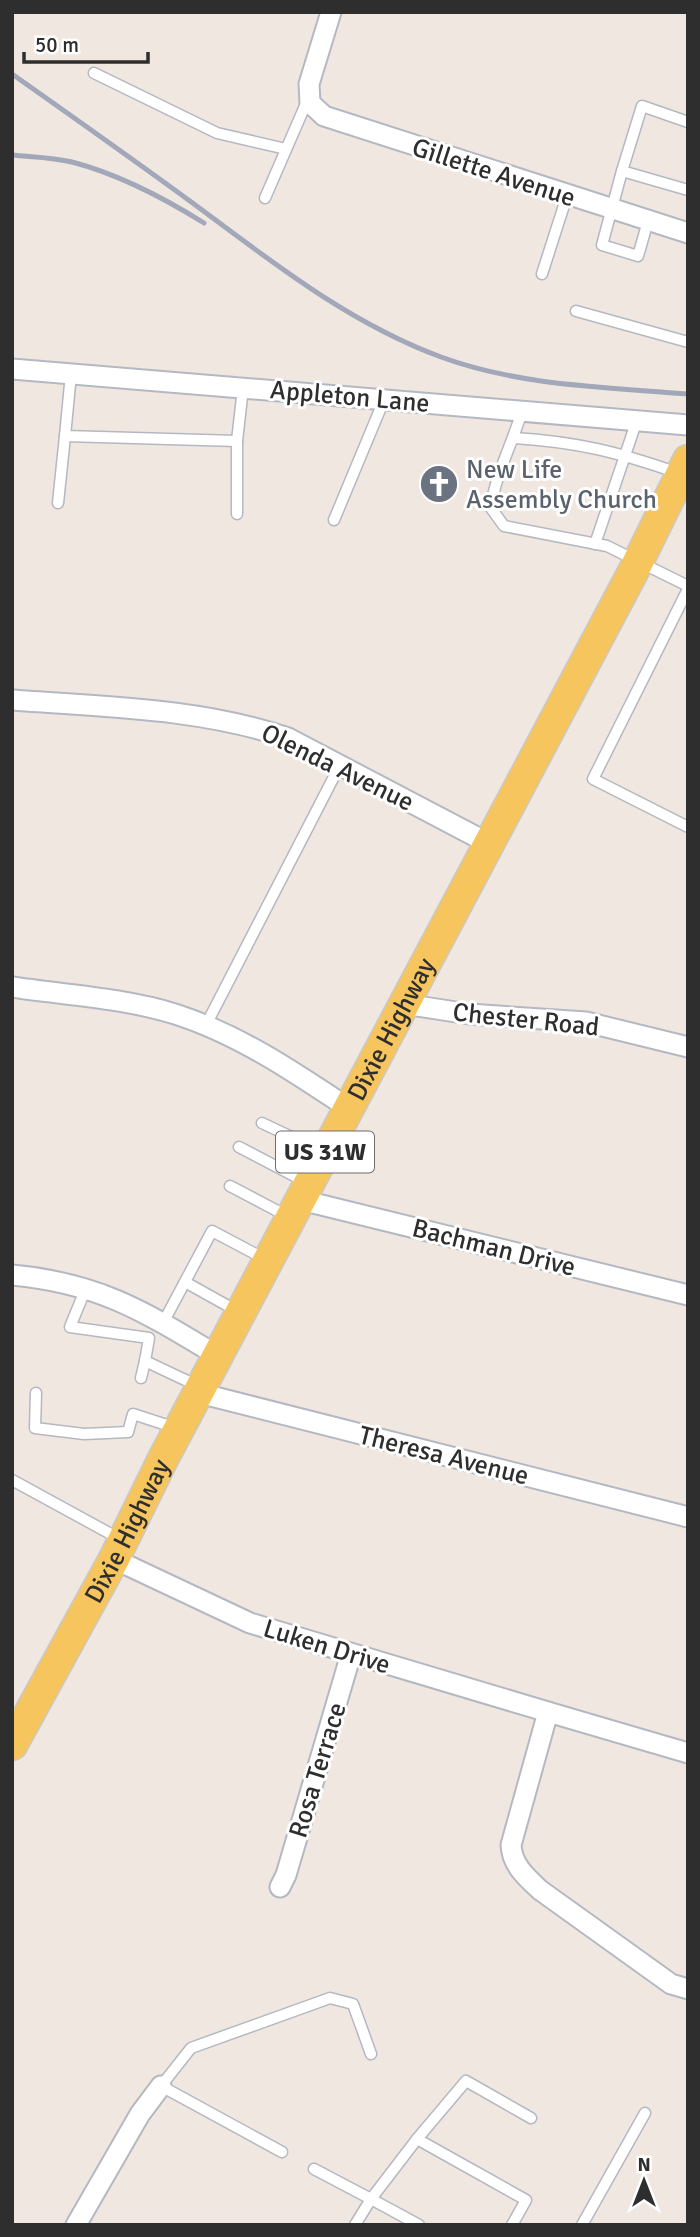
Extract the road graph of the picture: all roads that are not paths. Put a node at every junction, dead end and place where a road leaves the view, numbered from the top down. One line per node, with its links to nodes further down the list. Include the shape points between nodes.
1 (331, 12): 3 (street, via 314,62)
2 (94, 73): 5 (lane, via 217,133)
3 (308, 99): 5 (lane); 8 (street, Gillette Avenue, via 324,116)
4 (688, 122): 6 (lane, via 642,106)
5 (286, 149): 9 (lane)
6 (622, 171): 7 (lane); 10 (lane)
7 (688, 190)
8 (567, 196): 10 (street, Gillette Avenue); 13 (lane)
9 (265, 198)
10 (611, 211): 11 (street, Gillette Avenue); 11 (lane, via 602,245 638,256)
11 (648, 221): 12 (street, Gillette Avenue)
12 (688, 233)
13 (542, 274)
14 (576, 311): 15 (lane)
15 (688, 342)
16 (12, 369): 17 (street, Appleton Lane)
17 (71, 374): 18 (street, Appleton Lane); 23 (lane)
18 (243, 388): 19 (street, Appleton Lane); 25 (lane)
19 (384, 399): 20 (street, Appleton Lane); 30 (lane)
20 (522, 411): 21 (street, Appleton Lane); 24 (lane)
21 (637, 420): 22 (street, Appleton Lane); 26 (lane)
22 (688, 425)
23 (65, 436): 25 (lane); 28 (lane)
24 (514, 439): 26 (lane, via 556,441); 31 (lane, via 492,491 491,508 504,526)
25 (237, 441): 29 (lane)
26 (624, 455): 27 (lane); 31 (lane)
27 (685, 468): 32 (main road, Dixie Highway / US 31W)
28 (58, 503)
29 (237, 514)
30 (334, 520)
31 (595, 544): 32 (lane)
32 (639, 559): 33 (lane); 37 (main road, Dixie Highway / US 31W)
33 (688, 587): 36 (lane, via 593,779)
34 (12, 700): 35 (street, Olenda Avenue, via 214,718 288,738)
35 (340, 765): 37 (street, Olenda Avenue); 40 (lane)
36 (688, 827)
37 (488, 843): 39 (main road, Dixie Highway / US 31W)
38 (12, 987): 40 (street, via 153,1008)
39 (404, 1004): 41 (street, Chester Road, via 469,1014 586,1022); 42 (main road, Dixie Highway / US 31W)
40 (206, 1025): 42 (street)
41 (688, 1047)
42 (348, 1108): 45 (main road, Dixie Highway / US 31W)
43 (262, 1123): 45 (lane)
44 (239, 1147): 47 (lane)
45 (325, 1153): 47 (main road, Dixie Highway / US 31W)
46 (230, 1186): 47 (lane)
47 (300, 1201): 48 (main road, Dixie Highway / US 31W); 52 (street, Bachman Drive)
48 (268, 1261): 50 (lane, via 212,1231); 53 (main road, Dixie Highway / US 31W)
49 (12, 1275): 51 (street)
50 (185, 1282): 53 (lane); 54 (lane)
51 (86, 1288): 54 (street, via 139,1308); 56 (lane, via 69,1327 149,1338)
52 (688, 1295)
53 (240, 1313): 55 (main road, Dixie Highway / US 31W)
54 (163, 1323): 55 (street)
55 (218, 1356): 58 (main road, Dixie Highway / US 31W)
56 (145, 1361): 57 (lane); 58 (lane)
57 (141, 1378)
58 (201, 1390): 60 (main road, Dixie Highway / US 31W); 62 (street, Theresa Avenue)
59 (36, 1393): 60 (lane, via 34,1427 84,1434 128,1432 134,1414)
60 (179, 1429): 63 (main road, Dixie Highway / US 31W)
61 (12, 1479): 63 (lane)
62 (688, 1517)
63 (119, 1550): 64 (street, Luken Drive, via 234,1618); 66 (main road, Dixie Highway / US 31W)
64 (351, 1654): 65 (street, Luken Drive); 68 (street, Rosa Terrace)
65 (548, 1712): 67 (street, Luken Drive); 69 (street, via 511,1839 511,1857 540,1890 671,1984)
66 (12, 1745)
67 (688, 1754)
68 (280, 1886)
69 (688, 1989)
70 (371, 2054): 71 (lane, via 353,2004 330,1998 191,2048)
71 (161, 2087): 75 (lane); 78 (street)
72 (645, 2113): 82 (lane)
73 (531, 2118): 74 (lane, via 466,2081)
74 (417, 2139): 77 (lane); 81 (lane, via 526,2200)
75 (282, 2152)
76 (314, 2169): 77 (lane)
77 (371, 2199): 79 (lane); 80 (lane)
78 (76, 2225)
79 (355, 2225)
80 (419, 2225)
81 (512, 2225)
82 (582, 2225)

